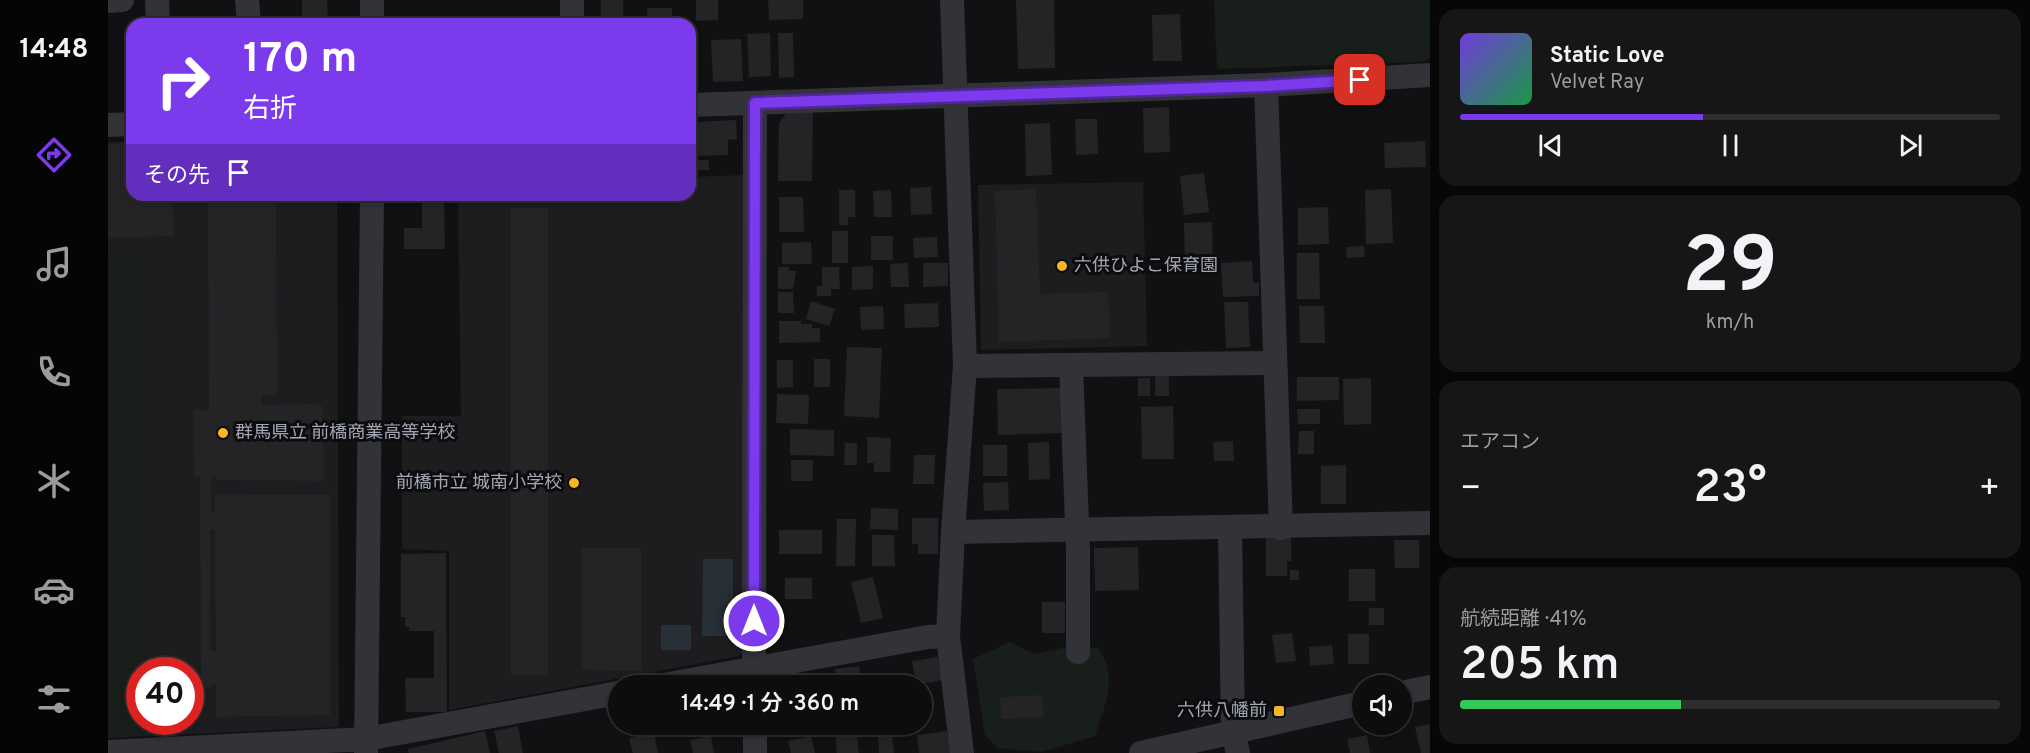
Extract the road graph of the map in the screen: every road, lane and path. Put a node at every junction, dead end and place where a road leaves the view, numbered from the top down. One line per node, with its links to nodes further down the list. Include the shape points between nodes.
1 (122, 0): 7 (street)
2 (157, 0): 8 (street)
3 (247, 0): 9 (street)
4 (372, 0): 10 (street)
5 (572, 0): 11 (street)
6 (952, 0): 14 (street)
7 (108, 1)
8 (158, 18)
9 (248, 18)
10 (372, 18)
11 (572, 18)
12 (1430, 75): 13 (street)
13 (1266, 86): 14 (street); 20 (street)
14 (955, 95): 15 (street); 22 (street)
15 (755, 103): 16 (street); 30 (street)
16 (696, 105)
17 (126, 124): 18 (street)
18 (108, 125)
19 (372, 201): 38 (street)
20 (1275, 363): 21 (street); 25 (street)
21 (1071, 365): 22 (street); 26 (street)
22 (966, 366): 27 (street)
23 (1430, 523): 25 (street)
24 (1230, 528): 25 (street); 26 (street); 37 (street)
25 (1281, 528)
26 (1076, 529): 27 (street); 29 (street)
27 (953, 532): 28 (street)
28 (948, 636): 31 (street, via 928,637); 41 (street)
29 (1078, 652)
30 (754, 675)
31 (763, 675)
32 (1430, 687): 33 (street)
33 (1412, 691)
34 (608, 695): 38 (street)
35 (1352, 706): 37 (street)
36 (754, 735): 40 (street)
37 (1236, 742): 42 (street)
38 (366, 746): 39 (street)
39 (108, 752)
40 (755, 753)
41 (962, 753)
42 (1141, 753)

